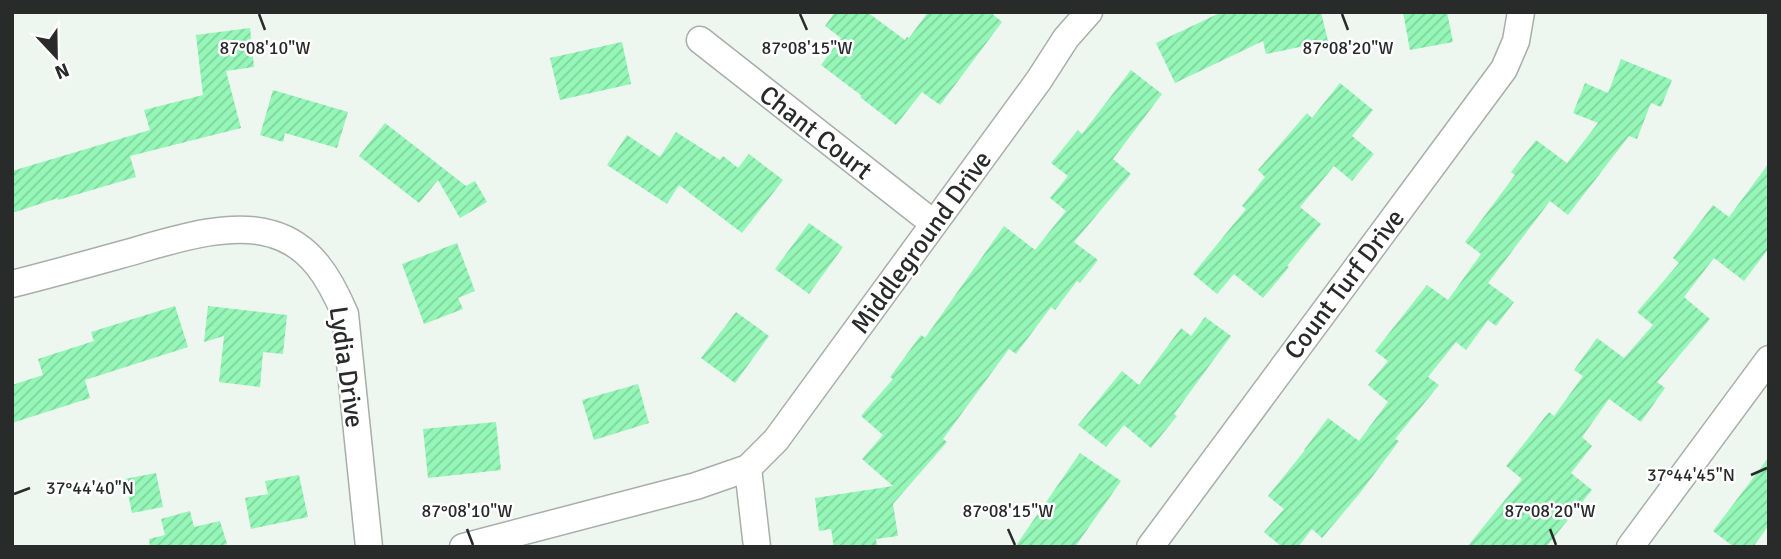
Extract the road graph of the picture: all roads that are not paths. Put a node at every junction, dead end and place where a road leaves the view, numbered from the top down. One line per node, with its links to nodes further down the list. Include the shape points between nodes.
1 (1089, 12): 4 (street, Middleground Drive)
2 (1521, 12): 11 (street, Count Turf Drive, via 1504,69)
3 (700, 40): 4 (street, Chant Court)
4 (933, 223): 7 (street, Middleground Drive, via 776,440)
5 (12, 284): 8 (street, Lydia Drive, via 191,235 248,229 274,234 298,246 334,286 345,313)
6 (1769, 359): 12 (street)
7 (748, 468): 9 (street); 10 (street)
8 (369, 547)
9 (463, 547)
10 (757, 547)
11 (1150, 547)
12 (1630, 547)

